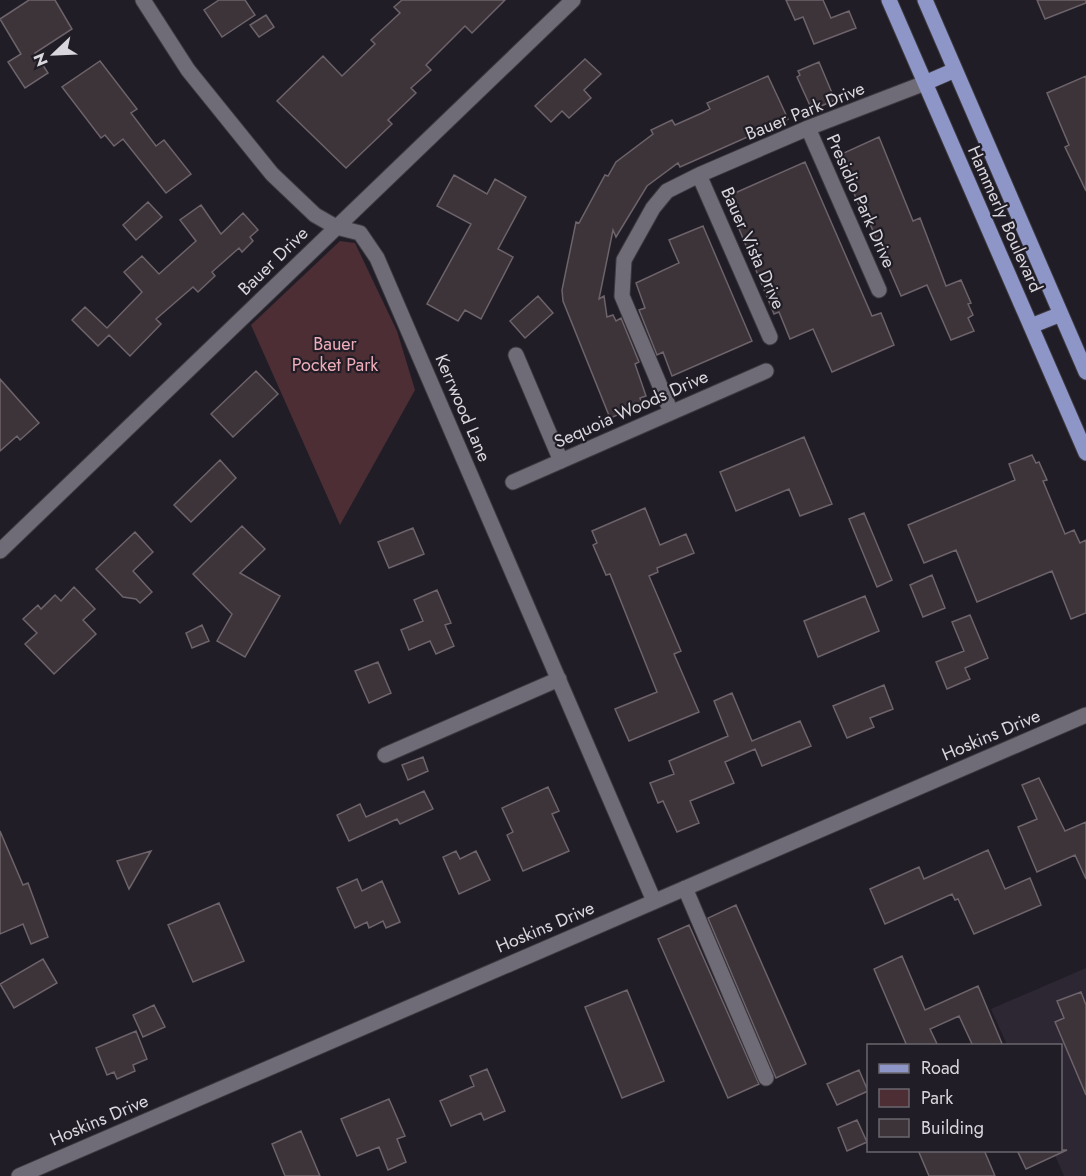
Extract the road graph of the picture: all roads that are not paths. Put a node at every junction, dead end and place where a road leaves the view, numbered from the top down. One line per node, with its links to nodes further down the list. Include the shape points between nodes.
1 (143, 0): 9 (street, Kerrwood Lane, via 188,70 272,174 315,215)
2 (573, 0): 9 (street, Bauer Drive)
3 (889, 0): 6 (main road, Hammerly Boulevard)
4 (925, 0): 5 (main road, Hammerly Boulevard)
5 (955, 70): 6 (main road); 11 (main road, Hammerly Boulevard)
6 (925, 83): 7 (street, Bauer Park Drive); 12 (main road, Hammerly Boulevard)
7 (808, 128): 8 (street, Bauer Park Drive); 10 (street, Presidio Park Drive)
8 (699, 175): 13 (street, Bauer Vista Drive); 17 (street, Bauer Park Drive, via 667,191 624,260 622,296)
9 (336, 227): 21 (street, Bauer Drive); 22 (street, Kerrwood Lane, via 360,233 377,258)
10 (879, 290)
11 (1061, 314): 12 (main road); 16 (main road, Hammerly Boulevard)
12 (1031, 326): 18 (main road, Hammerly Boulevard)
13 (770, 337)
14 (516, 355): 19 (street)
15 (766, 371): 17 (street, Sequoia Woods Drive)
16 (1086, 372)
17 (671, 412): 19 (street, Sequoia Woods Drive)
18 (1086, 453)
19 (561, 461): 20 (street, Sequoia Woods Drive)
20 (513, 482)
21 (0, 550)
22 (559, 679): 24 (street); 26 (street, Kerrwood Lane)
23 (1086, 716): 25 (street, Hoskins Drive)
24 (385, 755)
25 (685, 888): 26 (street, Hoskins Drive); 27 (street)
26 (654, 901): 28 (street, Hoskins Drive)
27 (766, 1078)
28 (19, 1176)

